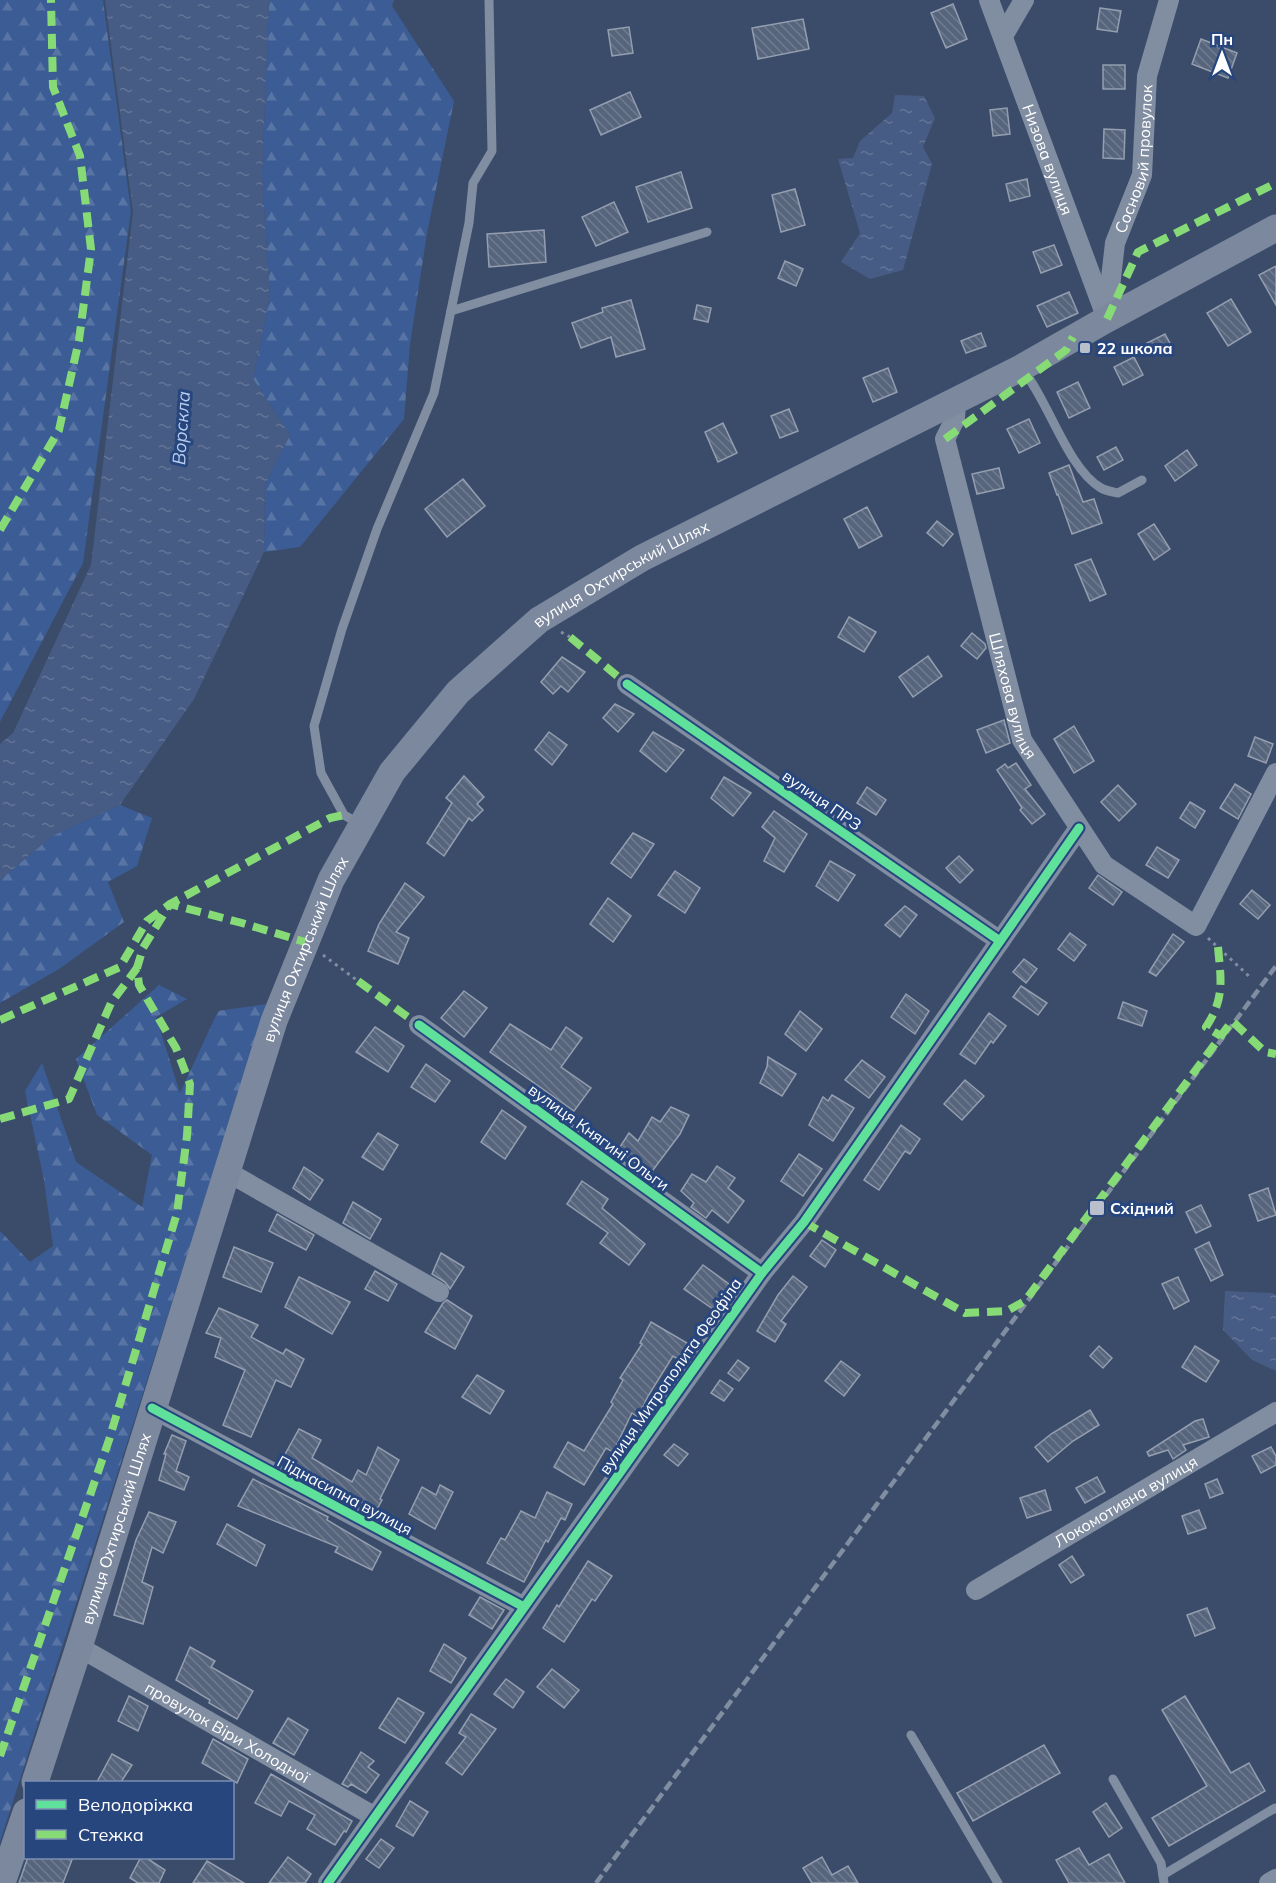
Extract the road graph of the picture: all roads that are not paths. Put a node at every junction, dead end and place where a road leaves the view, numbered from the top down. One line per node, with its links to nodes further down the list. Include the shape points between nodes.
1 (489, 0): 8 (lane, via 492,151 473,183)
2 (989, 0): 5 (street, Низова вулиця)
3 (1024, 0): 5 (street)
4 (1169, 0): 9 (street, Сосновий провулок, via 1147,76 1142,175 1115,243)
5 (1003, 36): 9 (street, Низова вулиця)
6 (1276, 228): 9 (main road, вулиця Охтирський Шлях)
7 (707, 232): 8 (lane)
8 (451, 311): 15 (lane, via 434,393 373,540 314,726 321,772 344,815)
9 (1107, 319): 10 (main road, вулиця Охтирський Шлях)
10 (1021, 368): 11 (main road, вулиця Охтирський Шлях); 12 (lane, via 1041,395 1083,474 1102,489 1118,493)
11 (956, 401): 15 (main road, вулиця Охтирський Шлях, via 642,558 539,620 459,692 393,772); 16 (street, Шляхова вулиця, via 955,419 945,439 1022,740)
12 (1142, 480)
13 (627, 684): 17 (street, вулиця ПРЗ)
14 (1276, 773): 16 (street, Шляхова вулиця, via 1196,926 1104,865)
15 (362, 825): 19 (main road, вулиця Охтирський Шлях, via 331,880 305,942 274,1021)
16 (1079, 828): 17 (street, вулиця Митрополита Феофіла)
17 (1000, 941): 20 (street, вулиця Митрополита Феофіла, via 804,1222)
18 (419, 1025): 20 (street, вулиця Княгині Ольги)
19 (226, 1171): 21 (street); 22 (main road, вулиця Охтирський Шлях)
20 (762, 1273): 25 (street, вулиця Митрополита Феофіла)
21 (439, 1292)
22 (152, 1408): 25 (street, Піднасипна вулиця); 26 (main road, вулиця Охтирський Шлях)
23 (1276, 1412): 24 (street, Локомотивна вулиця)
24 (976, 1590)
25 (524, 1608): 31 (street, вулиця Митрополита Феофіла)
26 (79, 1647): 29 (main road, вулиця Охтирський Шлях); 31 (street, провулок Віри Холодної)
27 (910, 1735): 37 (lane)
28 (1113, 1779): 33 (lane, via 1161,1863)
29 (35, 1781)
30 (1276, 1809): 33 (lane)
31 (375, 1817): 36 (street, вулиця Митрополита Феофіла)
32 (24, 1818): 35 (main road)
33 (1163, 1879)
34 (1276, 1879): 38 (street)
35 (2, 1883)
36 (328, 1883)
37 (998, 1883)
38 (1269, 1883)

